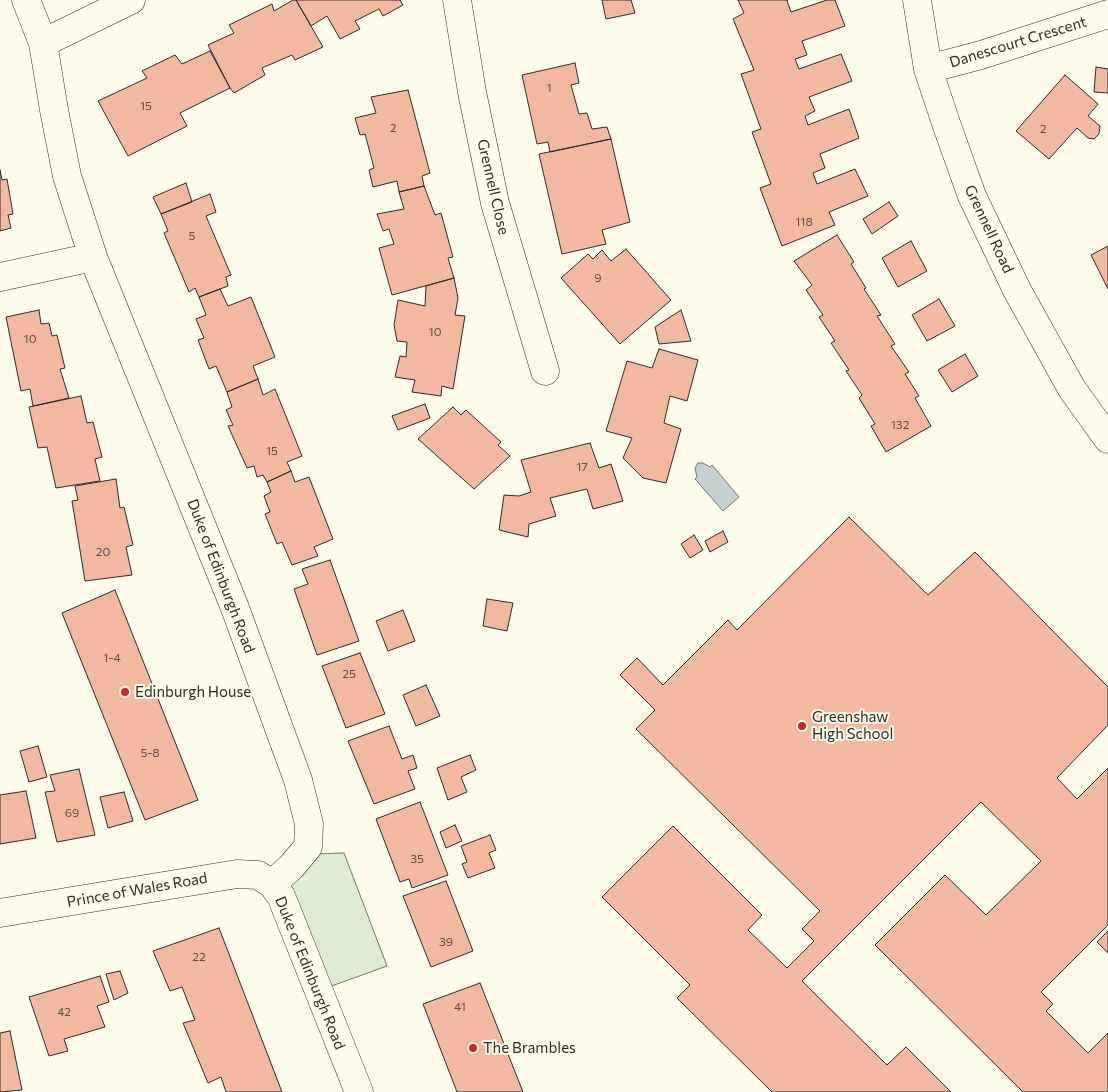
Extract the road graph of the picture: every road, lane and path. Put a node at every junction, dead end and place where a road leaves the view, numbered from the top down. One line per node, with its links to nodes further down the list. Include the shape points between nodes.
1 (26, 0): 6 (street, Duke of Edinburgh Road)
2 (131, 0): 6 (street)
3 (457, 0): 10 (street, Grennell Close, via 495,203)
4 (917, 0): 7 (street, Grennell Road)
5 (1108, 14): 7 (street, Danescourt Crescent)
6 (43, 43): 8 (street, Duke of Edinburgh Road, via 67,176)
7 (928, 69): 11 (street, Grennell Road, via 972,196 1017,290 1072,389)
8 (93, 257): 9 (street); 12 (street, Duke of Edinburgh Road, via 235,608 298,780 309,824 308,847)
9 (0, 277)
10 (545, 371)
11 (1108, 439)
12 (272, 884): 13 (street, Prince of Wales Road, via 258,875 237,874); 14 (street, Duke of Edinburgh Road, via 281,896)
13 (0, 914)
14 (359, 1092)

